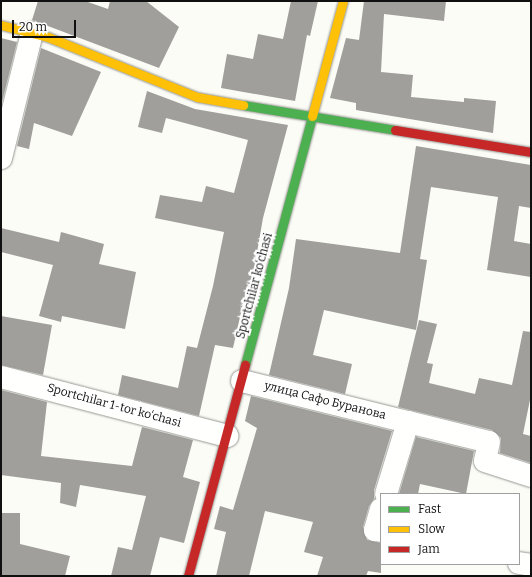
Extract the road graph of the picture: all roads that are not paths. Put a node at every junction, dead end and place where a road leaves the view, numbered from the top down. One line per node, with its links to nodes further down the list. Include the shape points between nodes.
1 (343, 1): 4 (street, Sportchilar ko‘chasi)
2 (1, 24): 3 (street)
3 (32, 33): 4 (street, via 197,97); 6 (street)
4 (312, 116): 5 (street); 8 (street, Sportchilar ko‘chasi)
5 (531, 152)
6 (1, 158)
7 (1, 377): 10 (street, Sportchilar 1-tor ko‘chasi)
8 (242, 381): 9 (street, улица Сафо Буранова); 10 (street, Sportchilar ko‘chasi)
9 (408, 422): 11 (street, улица Сафо Буранова, via 489,442 485,461); 12 (street)
10 (227, 436): 17 (street, Sportchilar ko‘chasi)
11 (531, 476)
12 (386, 493)
13 (380, 512): 14 (street, via 374,530)
14 (380, 531)
15 (520, 562): 16 (street)
16 (531, 565)
17 (188, 576)

